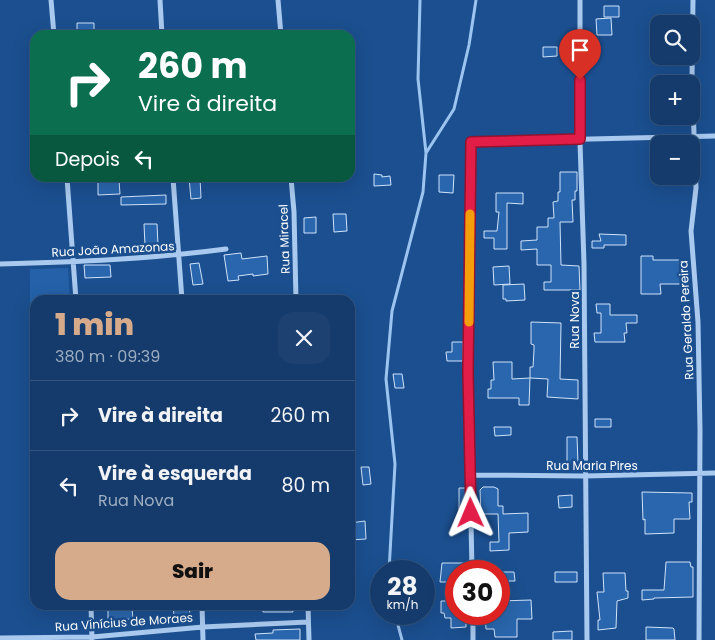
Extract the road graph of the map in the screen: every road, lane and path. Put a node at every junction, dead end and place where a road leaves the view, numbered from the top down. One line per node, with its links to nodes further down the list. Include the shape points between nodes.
1 (51, 0): 6 (street)
2 (160, 0): 7 (street)
3 (278, 0): 8 (street)
4 (580, 0): 13 (street, Rua Nova)
5 (693, 0): 9 (street, Rua Geraldo Pereira)
6 (54, 30)
7 (162, 30)
8 (281, 30)
9 (694, 135)
10 (700, 136): 11 (street)
11 (715, 136)
12 (650, 137): 13 (street)
13 (580, 139): 27 (street, via 471,142); 28 (street, Rua Nova)
14 (67, 182): 20 (street)
15 (173, 182): 19 (street)
16 (291, 182): 24 (street, Rua Miracel)
17 (696, 185): 25 (street, Rua Geraldo Pereira, via 691,231 698,322)
18 (226, 249): 19 (street, Rua João Amazonas)
19 (178, 255): 20 (street, Rua João Amazonas); 23 (street)
20 (75, 262): 21 (street, Rua João Amazonas); 22 (street)
21 (0, 264)
22 (76, 295)
23 (182, 295)
24 (296, 295)
25 (699, 474): 26 (street, Rua Maria Pires); 28 (street, Rua Maria Pires); 42 (street, Rua Geraldo Pereira)
26 (715, 474)
27 (470, 475): 28 (street, Rua Maria Pires); 29 (street)
28 (585, 476): 41 (street, Rua Nova)
29 (472, 560)
30 (91, 610): 37 (street)
31 (202, 610): 35 (street)
32 (308, 610): 33 (street)
33 (308, 622): 35 (street, Rua Vinícius de Moraes); 39 (street)
34 (473, 625): 40 (street)
35 (203, 627): 37 (street, Rua Vinícius de Moraes); 38 (street)
36 (0, 638): 37 (street, Rua Vinícius de Moraes)
37 (92, 638)
38 (203, 640)
39 (309, 640)
40 (473, 640)
41 (587, 640)
42 (699, 640)

